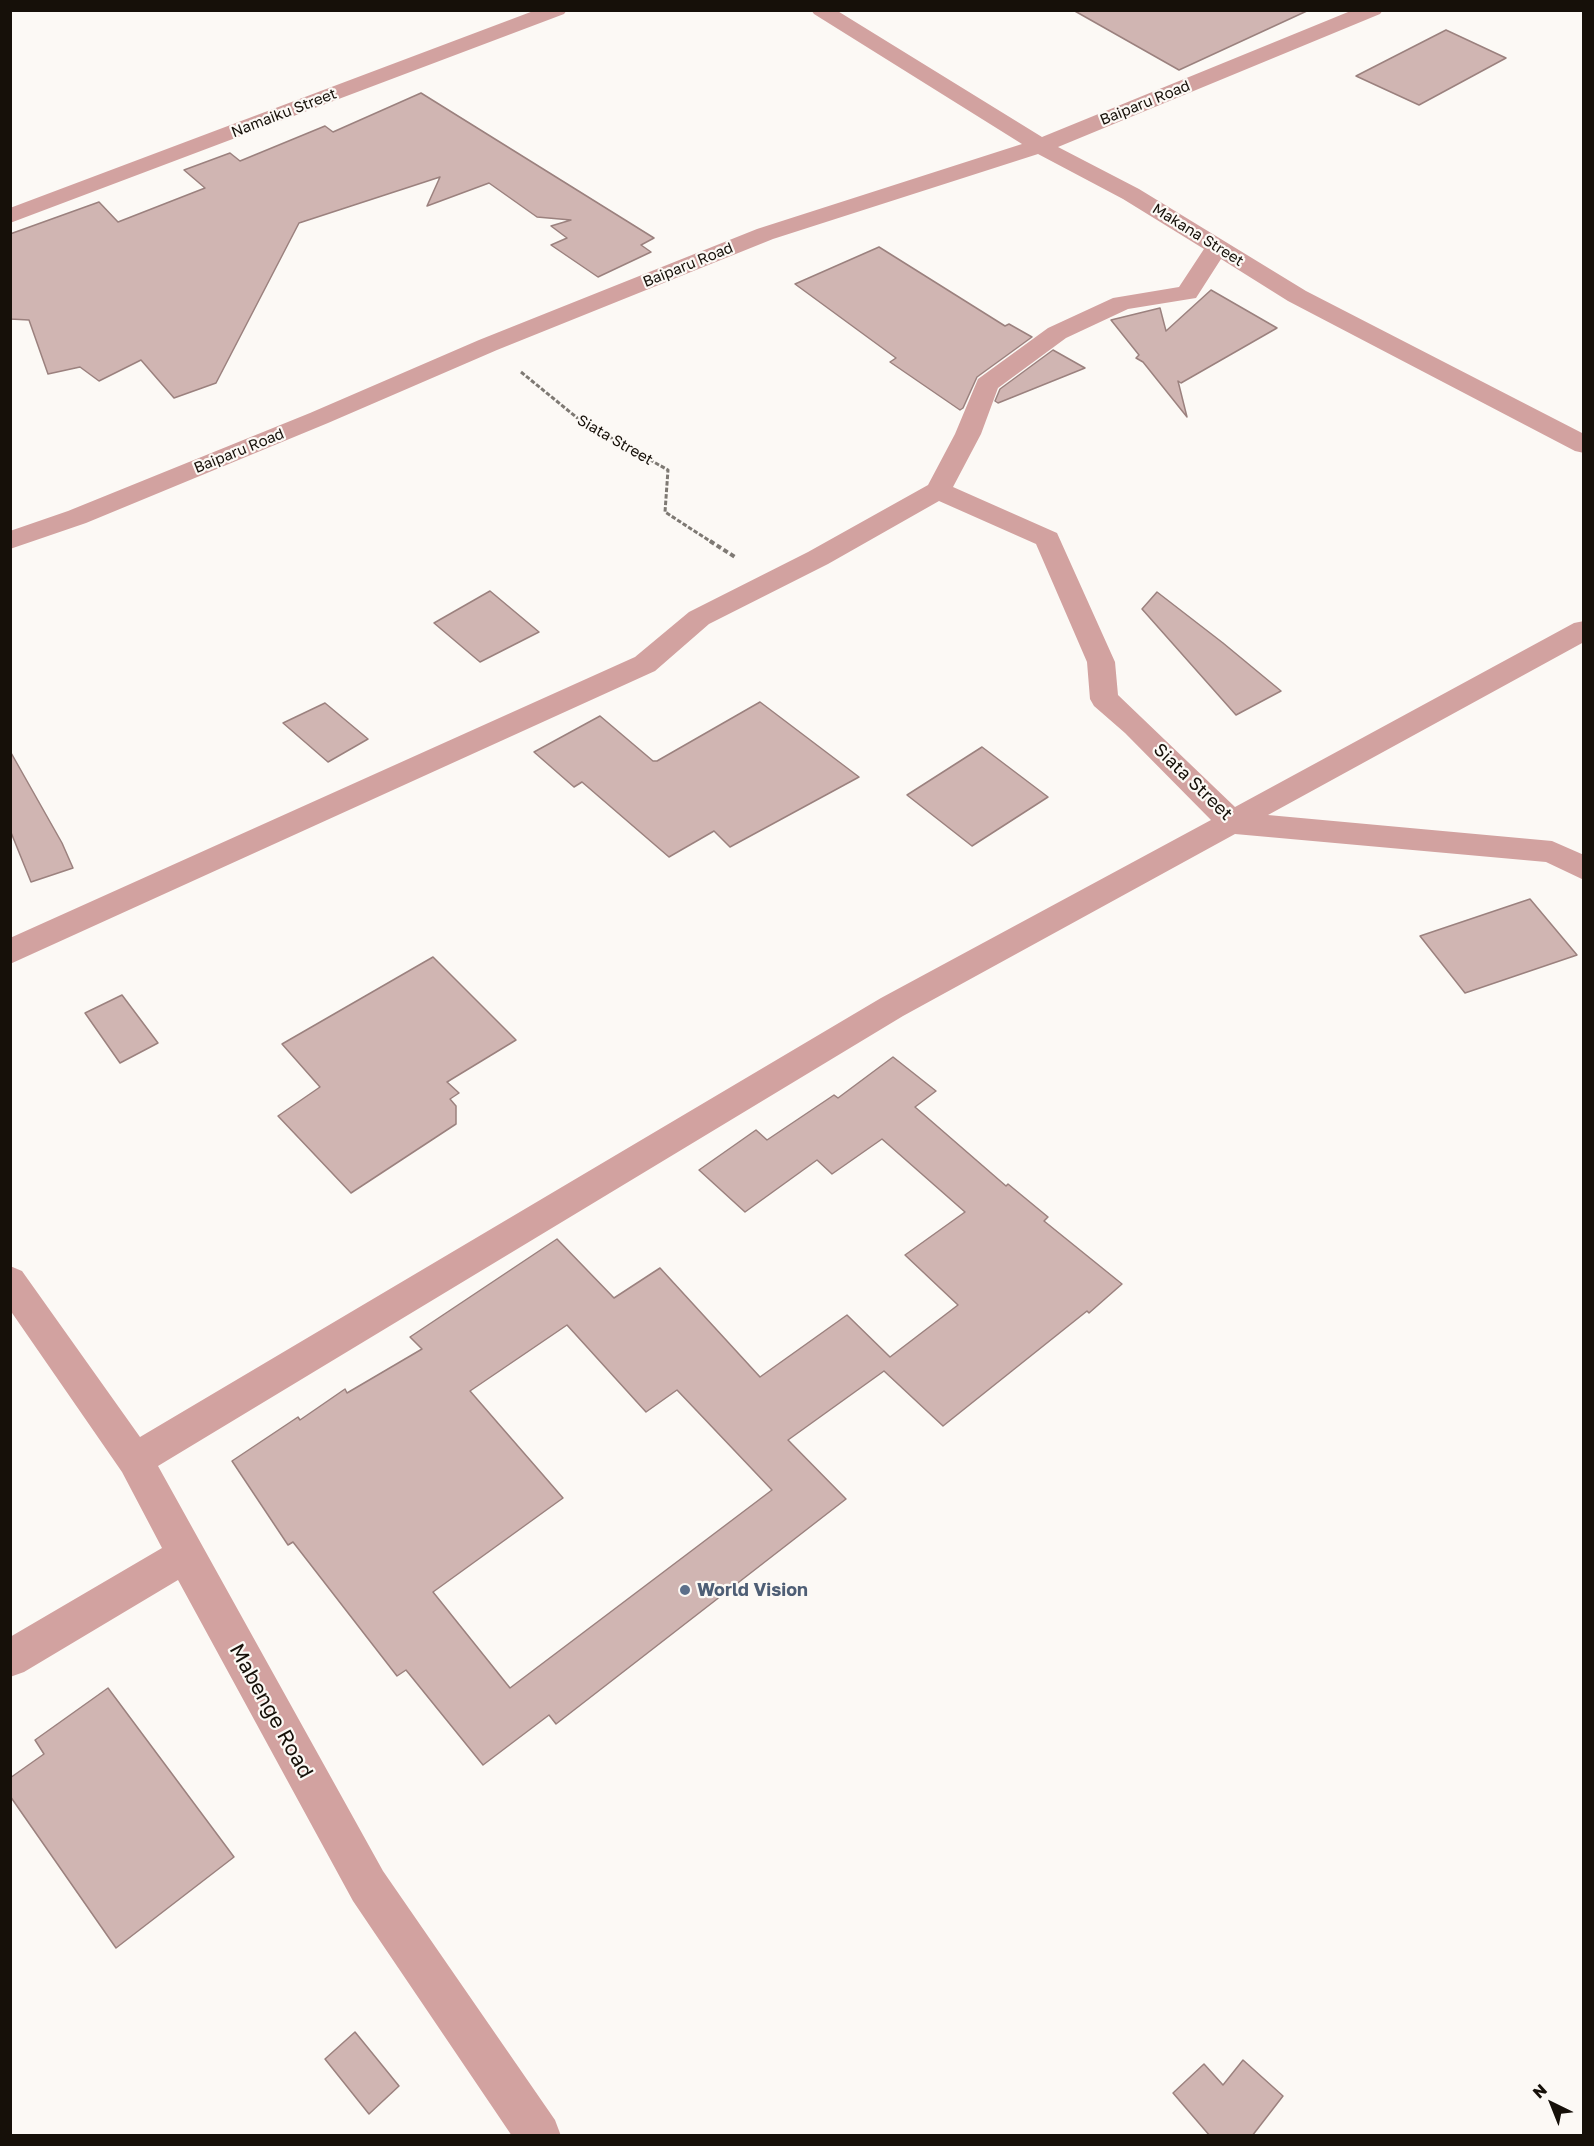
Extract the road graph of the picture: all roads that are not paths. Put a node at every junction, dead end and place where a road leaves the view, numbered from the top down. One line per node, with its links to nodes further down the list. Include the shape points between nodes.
1 (557, 10): 5 (street, Namaiku Street)
2 (821, 10): 4 (street, Makana Street)
3 (1373, 10): 4 (street, Baiparu Road)
4 (1040, 146): 6 (street, Makana Street, via 1131,194); 9 (street, Baiparu Road, via 765,234 77,517)
5 (10, 216)
6 (1217, 247): 7 (street, Makana Street, via 1297,296); 8 (street, via 1187,293 1111,308 1057,333 987,384 968,434)
7 (1584, 445)
8 (938, 490): 11 (street, Siata Street, via 1047,539 1101,662 1104,699); 13 (street, via 818,558 699,618 645,664)
9 (10, 541)
10 (1584, 630): 11 (street)
11 (1233, 823): 12 (street, Siata Street, via 1552,852); 15 (street, via 892,1007)
12 (1584, 869)
13 (10, 952)
14 (10, 1281): 15 (street, Mabenge Road)
15 (135, 1460): 16 (street, Mabenge Road)
16 (185, 1555): 17 (street); 18 (street, Mabenge Road, via 368,1886)
17 (10, 1659)
18 (539, 2136)

